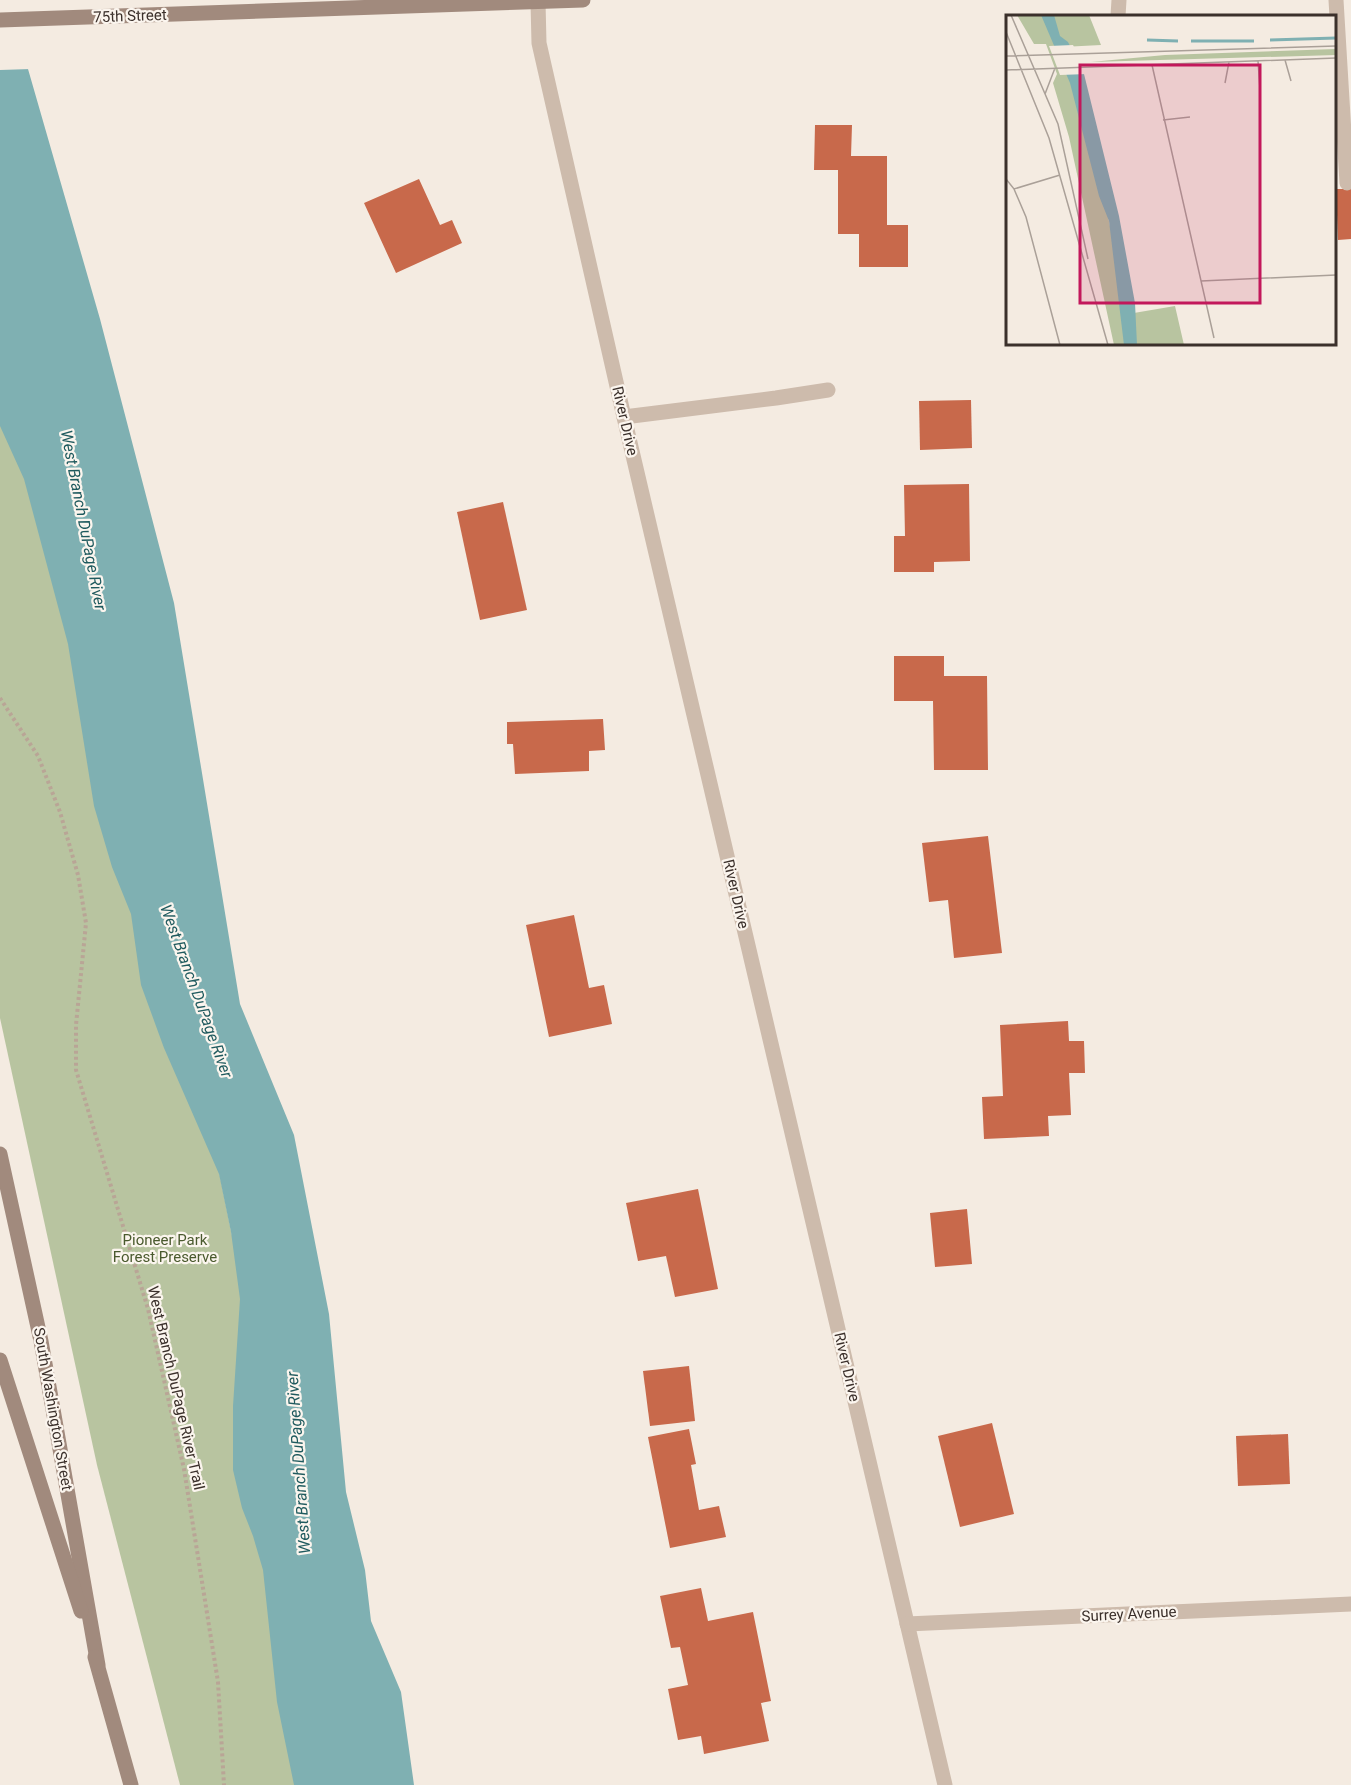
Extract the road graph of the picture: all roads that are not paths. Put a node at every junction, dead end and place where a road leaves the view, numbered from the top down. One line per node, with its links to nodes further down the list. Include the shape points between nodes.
1 (583, 0): 4 (main road, 75th Street)
2 (1119, 0): 5 (street)
3 (1336, 0): 7 (street)
4 (538, 2): 6 (main road, 75th Street); 11 (street, River Drive, via 539,43)
5 (1118, 15)
6 (0, 20)
7 (1346, 88): 8 (street)
8 (1348, 148): 9 (street)
9 (1347, 183)
10 (828, 390): 11 (street)
11 (624, 417): 15 (street, River Drive)
12 (0, 1154): 16 (main road, South Washington Street, via 41,1341)
13 (0, 1360): 16 (main road, South Washington Street)
14 (1351, 1604): 15 (street, Surrey Avenue)
15 (907, 1624): 18 (street, River Drive)
16 (98, 1665): 17 (main road, South Washington Street)
17 (131, 1785)
18 (945, 1785)

